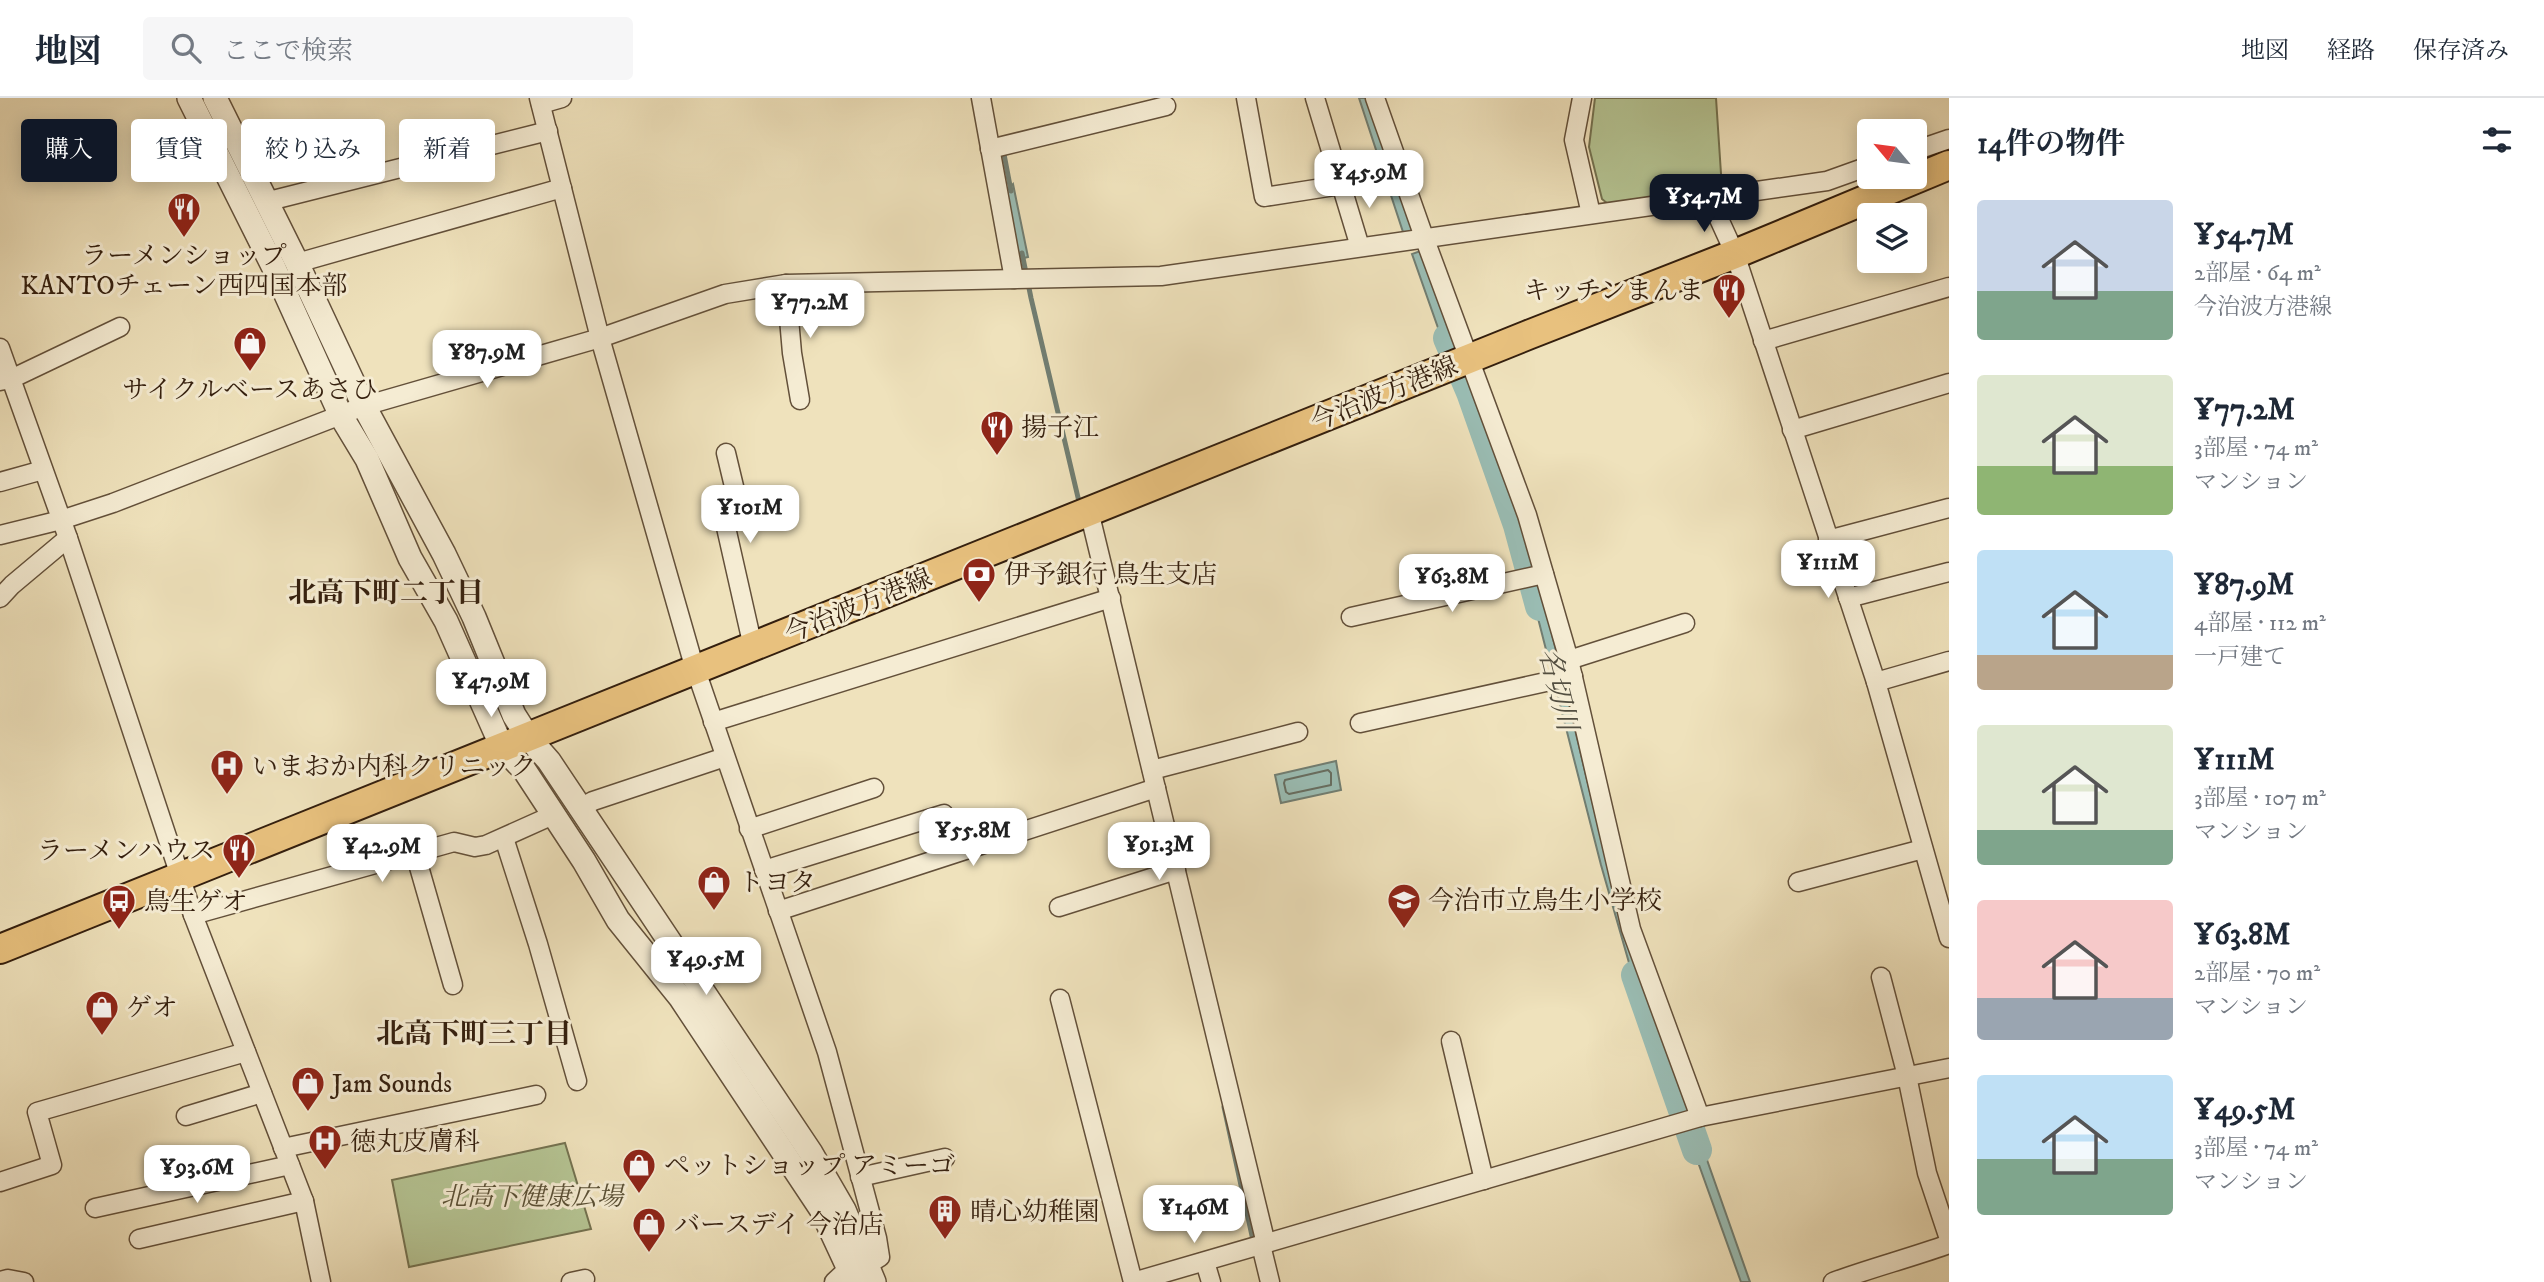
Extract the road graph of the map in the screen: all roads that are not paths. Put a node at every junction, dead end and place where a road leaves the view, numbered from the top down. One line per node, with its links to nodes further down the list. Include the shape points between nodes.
1 (189, 98): 38 (street)
2 (215, 98): 20 (street)
3 (562, 98): 9 (street)
4 (981, 98): 14 (street)
5 (1246, 98): 17 (street, via 1264,197)
6 (1315, 98): 17 (street)
7 (1376, 98): 22 (street)
8 (1582, 98): 21 (street, via 1574,140)
9 (540, 101): 11 (street)
10 (1166, 106): 14 (street)
11 (548, 131): 18 (street); 20 (street)
12 (1949, 139): 13 (street)
13 (1927, 147)
14 (990, 149): 26 (street)
15 (1949, 165): 24 (main road, 今治波方港線)
16 (1857, 170): 19 (street, via 1827,181)
17 (1341, 184): 23 (street)
18 (562, 188): 25 (street); 30 (street)
19 (1709, 197): 21 (street); 24 (street)
20 (265, 202): 25 (street)
21 (1591, 214): 22 (street)
22 (1424, 237): 23 (street); 33 (street)
23 (1360, 247): 26 (street, via 1161,276)
24 (1735, 254): 31 (street); 33 (main road, 今治波方港線)
25 (297, 263): 37 (street)
26 (1014, 279): 27 (street)
27 (786, 284): 30 (street, via 725,294); 36 (street)
28 (1949, 287): 31 (street)
29 (120, 327): 34 (street)
30 (600, 338): 37 (street); 59 (street)
31 (1763, 341): 39 (street)
32 (0, 348): 34 (street)
33 (1469, 358): 44 (main road, 今治波方港線); 50 (street)
34 (5, 380): 41 (street)
35 (1949, 383): 39 (street)
36 (800, 400)
37 (364, 406): 38 (street); 64 (street, via 474,617 514,715)
38 (341, 416): 45 (street); 64 (street, via 367,459 410,558)
39 (1792, 430): 48 (street)
40 (726, 453): 56 (street, via 737,499 725,523)
41 (44, 470): 42 (street); 45 (street)
42 (0, 482)
43 (1949, 508): 48 (street)
44 (1089, 511): 52 (street); 56 (main road, 今治波方港線)
45 (61, 520): 46 (street); 47 (street)
46 (0, 536)
47 (68, 538): 51 (street); 77 (street)
48 (1828, 540): 53 (street)
49 (1949, 572): 53 (street)
50 (1544, 574): 54 (street); 58 (street)
51 (0, 598)
52 (1111, 598): 61 (street); 66 (street)
53 (1847, 598): 60 (street)
54 (1351, 617)
55 (1685, 623): 58 (street)
56 (753, 647): 59 (main road, 今治波方港線)
57 (1949, 661): 60 (street)
58 (1571, 668): 62 (street); 95 (street, via 1631,929)
59 (695, 669): 61 (street); 64 (main road, 今治波方港線)
60 (1875, 682): 73 (street)
61 (713, 722): 65 (street)
62 (1360, 723)
63 (1298, 732): 66 (street)
64 (515, 742): 68 (street, via 549,761); 70 (street, via 525,771); 77 (main road, 今治波方港線)
65 (725, 757): 68 (street); 71 (street)
66 (1154, 779): 76 (street); 80 (street)
67 (874, 788): 71 (street)
68 (580, 808): 107 (street, via 811,1153 844,1210)
69 (944, 814): 75 (street)
70 (553, 815): 72 (street); 107 (street, via 618,920 680,997 821,1209)
71 (750, 829): 75 (street)
72 (504, 838): 74 (street, via 475,847 454,842); 91 (street)
73 (1923, 849): 78 (street); 82 (street)
74 (415, 853): 81 (street); 85 (street)
75 (764, 870): 80 (street)
76 (1176, 870): 79 (street); 105 (street)
77 (180, 876): 81 (street); 83 (main road, 今治波方港線)
78 (1798, 882)
79 (1059, 907)
80 (778, 911): 98 (street, via 827,1052)
81 (193, 915): 88 (street)
82 (1949, 935)
83 (0, 949)
84 (1881, 977): 90 (street)
85 (453, 985)
86 (1060, 999): 112 (street)
87 (1451, 1041): 99 (street)
88 (246, 1052): 92 (street); 100 (street, via 37,1112 52,1166)
89 (1949, 1068): 90 (street)
90 (1907, 1076): 95 (street); 104 (street, via 1927,1173)
91 (577, 1081)
92 (262, 1093): 94 (street); 96 (street)
93 (536, 1095): 96 (street)
94 (186, 1116)
95 (1700, 1117): 99 (street)
96 (287, 1157): 101 (street); 102 (street)
97 (945, 1158): 98 (street)
98 (860, 1177): 107 (street, via 880,1256)
99 (1484, 1180): 105 (street)
100 (0, 1182)
101 (304, 1201): 103 (street); 111 (street)
102 (95, 1208)
103 (139, 1239)
104 (1949, 1241): 108 (street)
105 (1263, 1245): 106 (street); 114 (street)
106 (1205, 1262): 112 (street); 113 (street)
107 (856, 1276)
108 (1856, 1278): 115 (street)
109 (0, 1281): 110 (street)
110 (24, 1282)
111 (321, 1282)
112 (1133, 1282)
113 (1211, 1282)
114 (1270, 1282)
115 (1833, 1282)

